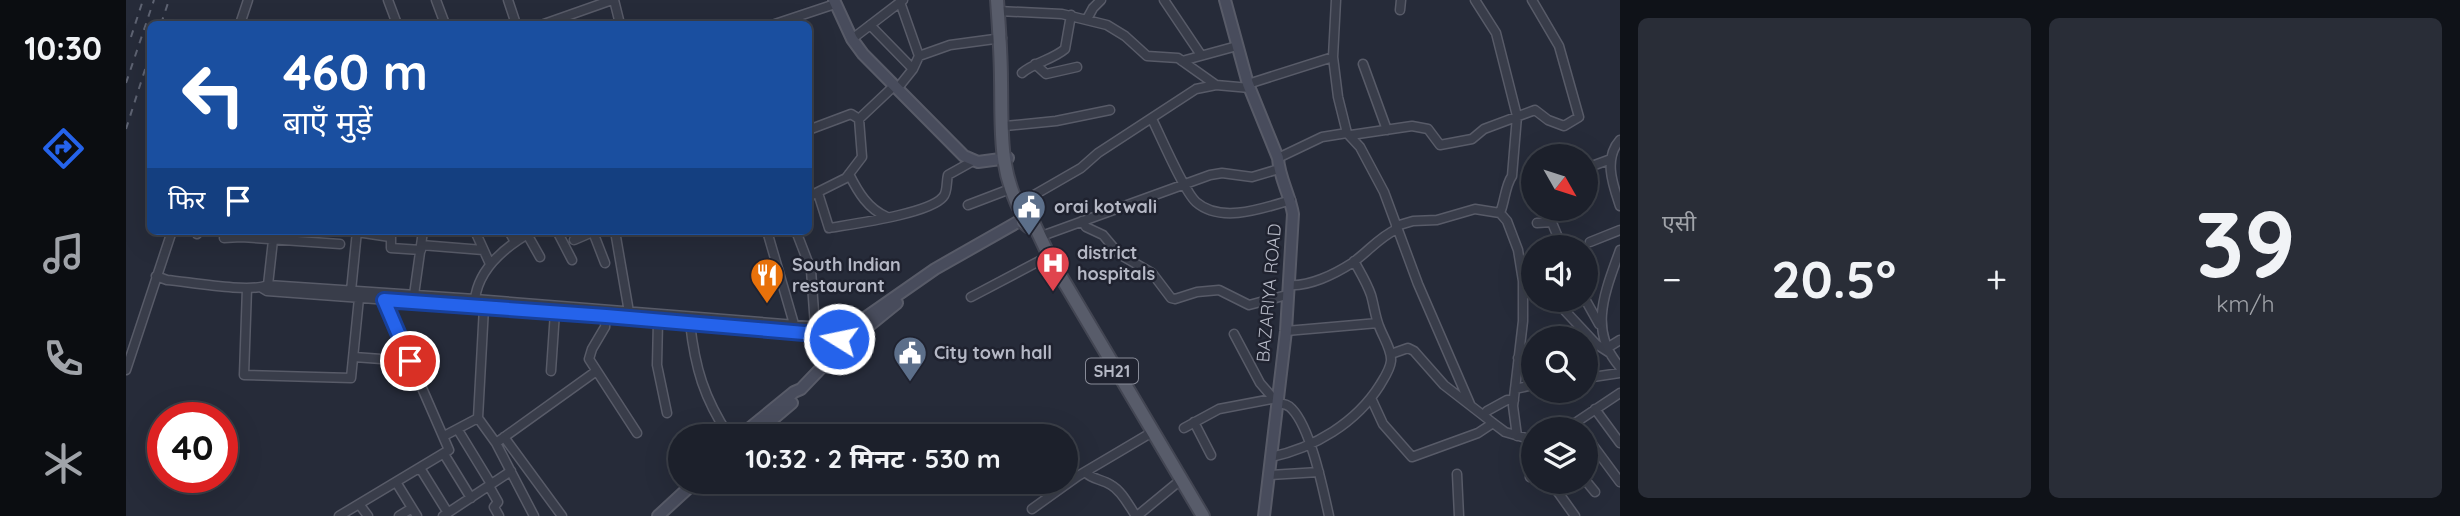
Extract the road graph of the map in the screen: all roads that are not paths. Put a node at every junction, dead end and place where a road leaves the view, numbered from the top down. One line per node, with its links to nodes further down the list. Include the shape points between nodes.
1 (248, 0): 19 (street)
2 (388, 0): 20 (street)
3 (436, 0): 21 (street)
4 (508, 0): 22 (street)
5 (1101, 0): 18 (street)
6 (1164, 0): 30 (street)
7 (1225, 0): 29 (street, BAZARIYA ROAD)
8 (1336, 0): 32 (street)
9 (1401, 0): 16 (street)
10 (1475, 0): 44 (street, via 1496,33)
11 (1532, 0): 44 (street, via 1559,46 1579,117 1564,126 1535,110)
12 (608, 1): 23 (street); 24 (street)
13 (902, 1): 26 (street); 31 (street)
14 (834, 2): 25 (street); 28 (street)
15 (1000, 5): 17 (street); 27 (main road, SH21)
16 (1400, 10)
17 (1071, 15): 18 (street); 34 (street, via 1065,49)
18 (1087, 19): 33 (street, via 1116,29 1147,56)
19 (241, 21)
20 (396, 21)
21 (444, 21)
22 (515, 21)
23 (552, 21)
24 (618, 21)
25 (783, 21)
26 (870, 25): 28 (street); 37 (street)
27 (1003, 37): 31 (street, via 950,45); 39 (main road, SH21)
28 (852, 40): 42 (street)
29 (1237, 46): 30 (street); 41 (street, BAZARIYA ROAD)
30 (1201, 55): 33 (street)
31 (919, 56): 37 (street)
32 (1333, 57): 41 (street); 50 (street)
33 (1182, 61): 40 (street)
34 (1035, 64): 36 (street, via 1046,74); 38 (street)
35 (1363, 64): 49 (street)
36 (1077, 67)
37 (914, 69): 42 (street)
38 (1022, 73)
39 (1004, 81): 47 (main road, SH21); 52 (main road, SH21)
40 (1216, 85): 41 (street); 45 (street, via 1196,89)
41 (1249, 86): 55 (street, BAZARIYA ROAD)
42 (896, 88): 46 (street); 54 (street)
43 (1110, 110): 47 (street)
44 (1517, 116): 49 (street, via 1472,139 1440,145 1428,130 1412,126); 66 (street, via 1512,176)
45 (1152, 119): 58 (street); 63 (street)
46 (859, 120): 48 (street, via 851,114); 57 (street, via 862,157)
47 (1005, 126): 52 (main road, SH21)
48 (812, 129)
49 (1387, 130): 50 (street)
50 (1349, 134): 55 (street, via 1322,137); 72 (street, via 1384,192)
51 (1620, 141): 53 (street)
52 (1005, 158): 54 (street); 59 (main road, SH21); 63 (main road, SH21)
53 (1611, 159): 56 (street); 65 (street)
54 (973, 161): 67 (street, via 948,175 946,193 940,199)
55 (1278, 164): 58 (street, via 1252,177 1216,173); 62 (street, BAZARIYA ROAD)
56 (1598, 164)
57 (849, 174): 60 (street); 67 (street, via 875,212)
58 (1185, 185): 62 (street, via 1197,204 1228,214); 69 (street)
59 (1010, 189): 64 (street); 68 (main road, SH21)
60 (818, 193): 61 (street); 67 (street, via 829,228)
61 (812, 195)
62 (1291, 200): 110 (street, BAZARIYA ROAD)
63 (1021, 202): 68 (main road, SH21)
64 (968, 205)
65 (1620, 206)
66 (1500, 213): 72 (street, via 1470,209); 106 (street, via 1518,250)
67 (887, 218)
68 (1027, 221): 91 (main road); 101 (main road, SH21); 132 (street)
69 (1082, 221): 91 (street); 110 (street, via 1103,235 1119,254 1152,273 1175,299 1219,290 1249,305)
70 (1552, 222): 71 (street); 90 (street)
71 (1537, 223)
72 (1397, 228): 103 (street); 153 (street)
73 (1620, 230): 93 (street)
74 (171, 235): 107 (street)
75 (237, 235): 92 (street)
76 (273, 235): 96 (street); 108 (street)
77 (357, 235): 111 (street)
78 (391, 235): 97 (street, via 391,248)
79 (423, 235): 97 (street)
80 (477, 235): 98 (street)
81 (511, 235): 95 (street)
82 (527, 235): 95 (street)
83 (531, 235): 100 (street)
84 (560, 235): 102 (street)
85 (586, 235): 94 (street)
86 (595, 235): 104 (street)
87 (616, 235): 119 (street)
88 (768, 235): 127 (street)
89 (798, 235): 128 (street, via 811,270)
90 (1557, 235)
91 (1039, 237): 206 (main road)
92 (224, 238)
93 (1598, 239)
94 (574, 240)
95 (515, 242): 105 (street)
96 (340, 244)
97 (421, 248): 98 (street); 112 (street)
98 (483, 250): 105 (street)
99 (1620, 250): 129 (street, via 1604,298)
100 (540, 257)
101 (1045, 258): 114 (street); 167 (main road, SH21)
102 (572, 261)
103 (1354, 261): 110 (street); 126 (street, via 1371,295)
104 (605, 263)
105 (490, 264): 116 (street)
106 (1521, 269)
107 (156, 276): 109 (street); 141 (street)
108 (265, 286): 109 (street); 111 (street); 115 (street, via 267,291)
109 (247, 288): 136 (street, via 244,375 351,378)
110 (1288, 290): 130 (street, BAZARIYA ROAD)
111 (351, 291): 113 (street)
112 (414, 295): 113 (street); 116 (street)
113 (382, 297): 115 (street); 117 (street); 139 (street)
114 (971, 297)
115 (359, 298): 136 (street)
116 (475, 299): 123 (street)
117 (484, 307): 118 (street); 158 (street)
118 (555, 312): 123 (street); 142 (street)
119 (629, 312): 123 (street); 127 (street)
120 (1523, 312): 137 (street)
121 (1566, 312): 134 (street, via 1596,344)
122 (1592, 312): 129 (street)
123 (606, 313): 124 (street); 143 (street, via 605,327 589,355)
124 (658, 321): 125 (street); 156 (street, via 657,365)
125 (690, 323): 132 (street); 161 (street, via 702,386)
126 (1378, 323): 130 (street); 135 (street)
127 (794, 324): 128 (street)
128 (815, 326): 132 (street)
129 (1601, 327): 134 (street)
130 (1286, 331): 151 (street, BAZARIYA ROAD)
131 (1234, 334): 151 (street, via 1260,383)
132 (846, 335): 148 (street)
133 (1620, 340): 134 (street)
134 (1609, 351): 140 (street)
135 (1391, 354): 150 (street, via 1388,372); 153 (street, via 1408,348 1414,351)
136 (354, 357): 139 (street)
137 (1518, 358): 138 (street); 147 (street)
138 (1521, 358)
139 (410, 361): 168 (street)
140 (1620, 367)
141 (126, 370)
142 (551, 371)
143 (595, 372): 166 (street); 170 (street)
144 (1620, 373): 145 (street)
145 (1598, 376)
146 (1521, 388): 147 (street)
147 (1515, 389): 152 (street)
148 (801, 390): 162 (street); 163 (street)
149 (1620, 393): 154 (street)
150 (1371, 398): 160 (street, via 1383,424 1412,457); 174 (street)
151 (1276, 400): 159 (street, via 1219,409); 174 (street, via 1292,410); 178 (street, BAZARIYA ROAD)
152 (1514, 400): 155 (street); 169 (street)
153 (1470, 404): 160 (street)
154 (1595, 409): 157 (street); 173 (street)
155 (1487, 411)
156 (667, 414)
157 (1587, 417)
158 (478, 418): 165 (street); 172 (street)
159 (1194, 422): 164 (street); 177 (street)
160 (1493, 423): 169 (street)
161 (721, 424)
162 (754, 424)
163 (767, 424)
164 (1184, 428)
165 (458, 429): 168 (street); 188 (street)
166 (637, 433)
167 (1149, 434): 181 (street); 187 (main road, SH21)
168 (444, 436): 176 (street, via 449,450)
169 (1517, 436): 171 (street)
170 (505, 437): 172 (street); 204 (street)
171 (1521, 437)
172 (496, 443): 180 (street)
173 (1620, 443)
174 (1310, 445): 178 (street); 182 (street)
175 (1598, 452): 186 (street)
176 (444, 454): 179 (street); 191 (street)
177 (1210, 455)
178 (1271, 457): 183 (street, BAZARIYA ROAD)
179 (420, 468): 185 (street); 196 (street)
180 (511, 471): 188 (street); 203 (street)
181 (1086, 472): 194 (street); 205 (street, via 1116,489)
182 (1319, 472): 183 (street); 208 (street)
183 (1269, 474): 207 (street, BAZARIYA ROAD)
184 (1457, 474): 209 (street)
185 (396, 482): 192 (street); 195 (street)
186 (1620, 482)
187 (1177, 483): 205 (street); 206 (main road, SH21)
188 (490, 485): 191 (street); 202 (street)
189 (682, 494): 198 (street)
190 (1559, 494): 210 (street)
191 (471, 498): 193 (street)
192 (359, 504): 197 (street); 199 (street)
193 (458, 507): 196 (street); 201 (street)
194 (1032, 509)
195 (415, 512): 200 (street)
196 (445, 514)
197 (343, 515)
198 (660, 515)
199 (368, 516)
200 (399, 516)
201 (463, 516)
202 (499, 516)
203 (534, 516)
204 (562, 516)
205 (1136, 516)
206 (1200, 516)
207 (1264, 516)
208 (1327, 516)
209 (1459, 516)
210 (1575, 516)

